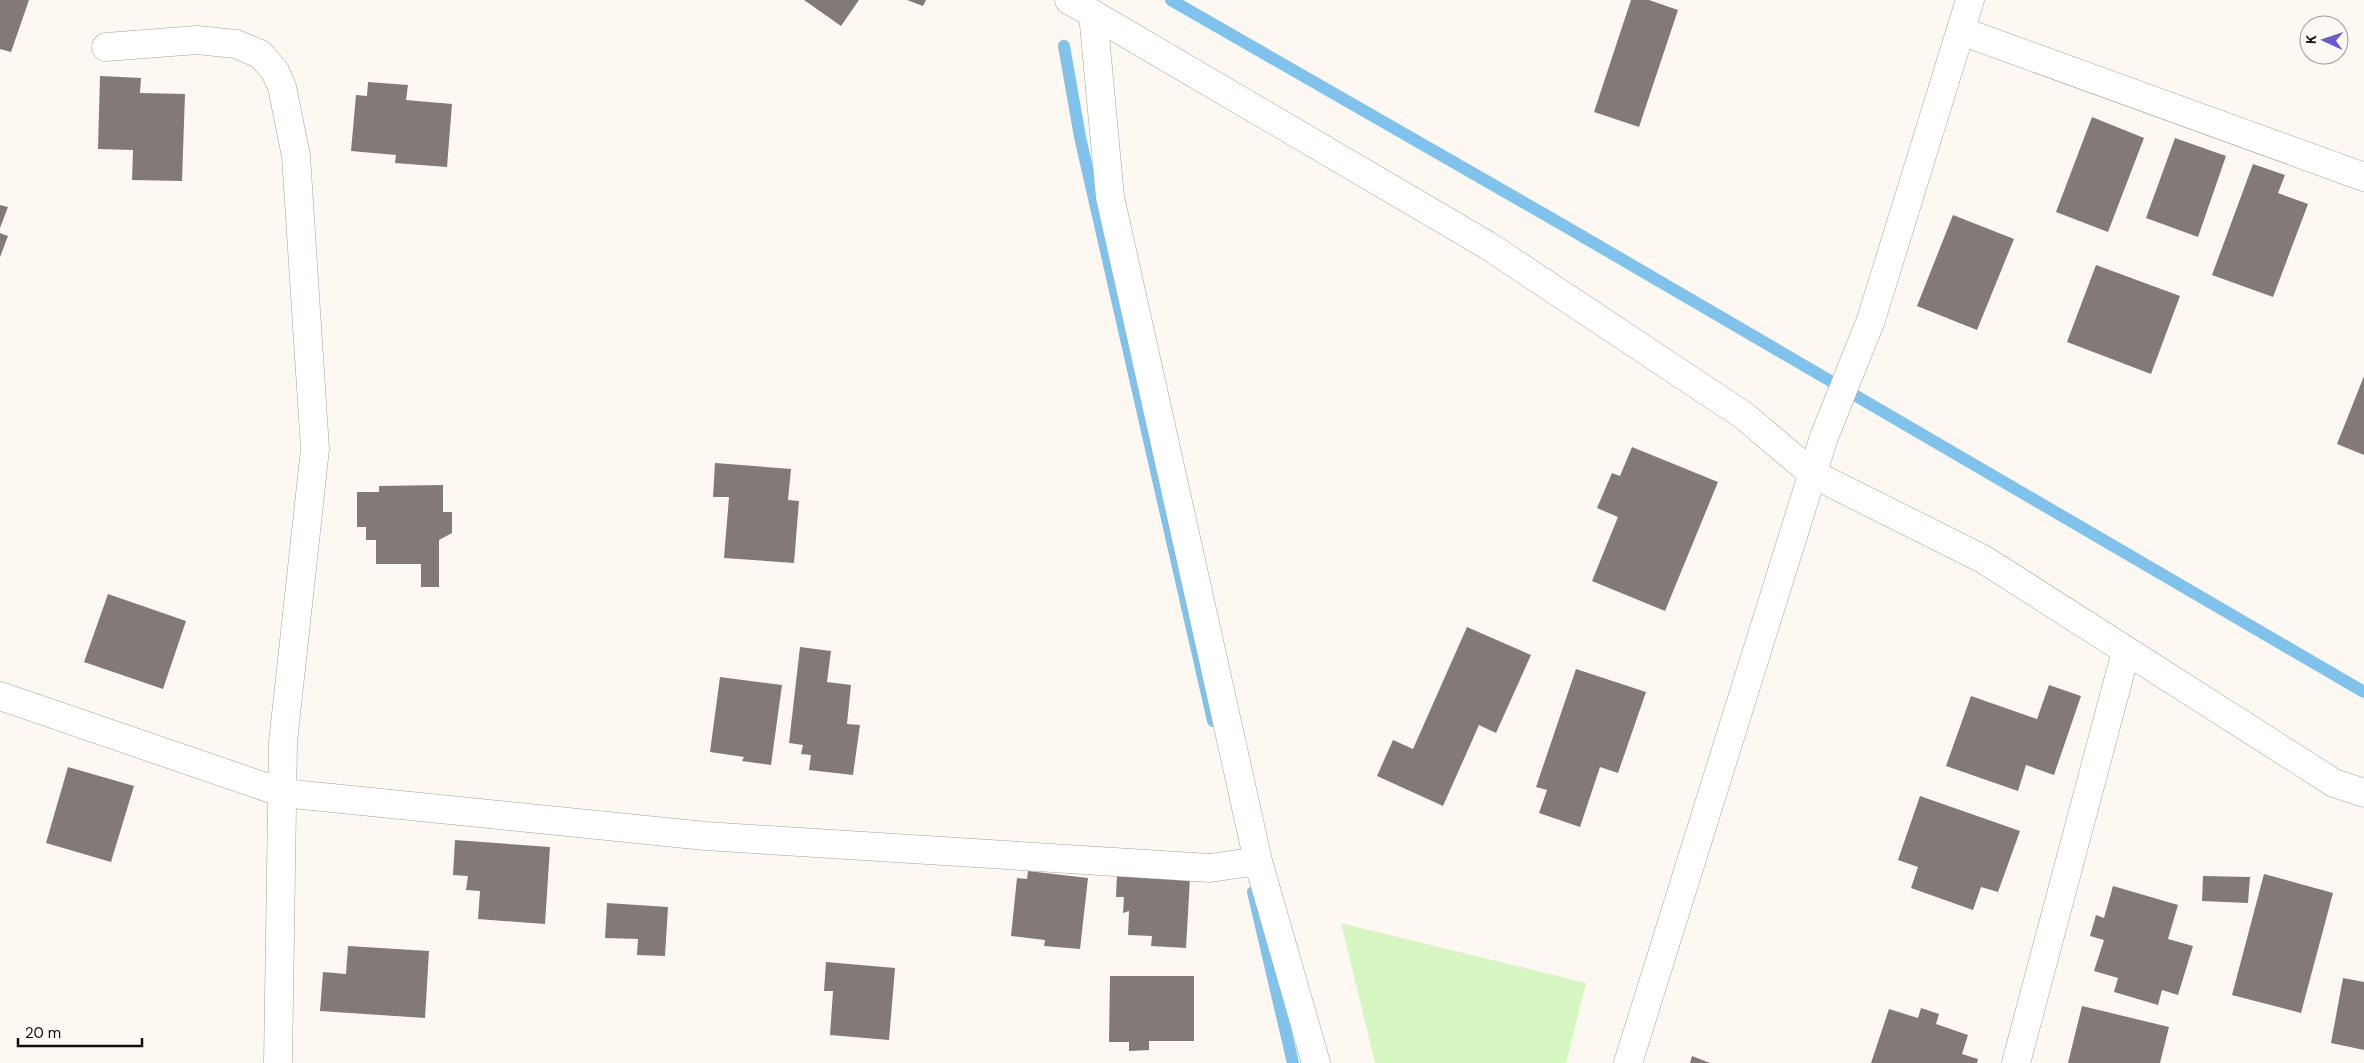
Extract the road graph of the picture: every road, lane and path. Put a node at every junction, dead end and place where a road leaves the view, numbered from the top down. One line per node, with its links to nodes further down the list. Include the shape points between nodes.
1 (1068, 0): 3 (street)
2 (1970, 0): 4 (street)
3 (1093, 14): 7 (street, via 1487,245 1743,415); 12 (street, via 1110,197)
4 (1961, 31): 6 (street); 7 (street, via 1871,320)
5 (106, 47): 10 (street, via 177,40 212,41 249,48 260,54 275,71 282,86 296,156 315,449 283,742)
6 (2364, 177)
7 (1812, 474): 8 (street, via 1983,559); 15 (street)
8 (2126, 651): 11 (street, via 2334,783); 16 (street)
9 (0, 696): 10 (street)
10 (283, 793): 12 (street, via 705,836 1210,868); 13 (street)
11 (2364, 793)
12 (1258, 861): 14 (street)
13 (278, 1063)
14 (1316, 1063)
15 (1628, 1063)
16 (2016, 1063)

